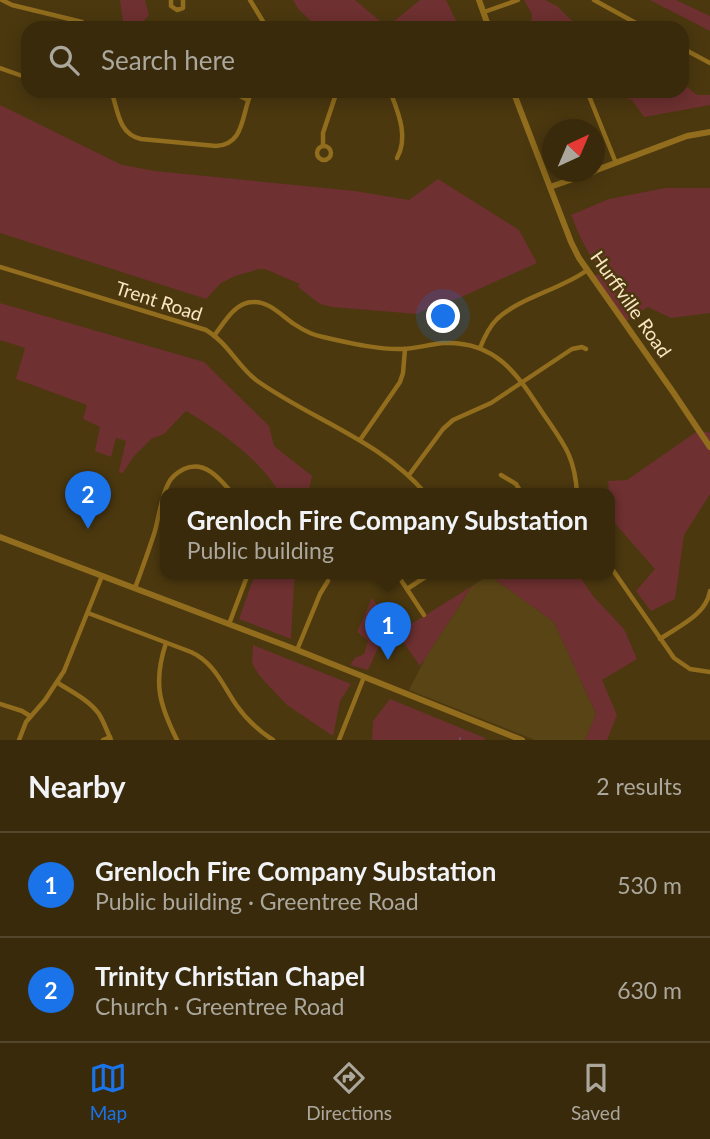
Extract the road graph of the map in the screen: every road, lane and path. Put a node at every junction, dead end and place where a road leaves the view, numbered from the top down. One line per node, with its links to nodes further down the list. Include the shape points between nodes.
1 (2, 0): 9 (street)
2 (171, 0): 3 (street, via 177,10 183,8)
3 (183, 0)
4 (250, 0): 10 (street)
5 (479, 0): 8 (street)
6 (518, 0): 8 (street)
7 (594, 0): 12 (street)
8 (484, 12): 11 (street)
9 (78, 21)
10 (263, 21)
11 (487, 21)
12 (632, 21)
13 (689, 52): 14 (street)
14 (710, 63)
15 (0, 68): 16 (street)
16 (21, 76)
17 (116, 98): 23 (street, via 121,124 132,137 216,146 228,144 237,135)
18 (244, 98): 23 (street)
19 (335, 98): 25 (street)
20 (392, 98): 26 (street, via 402,135)
21 (516, 98): 30 (street, Hurffville Road)
22 (590, 98): 27 (street)
23 (248, 100)
24 (710, 132): 27 (street)
25 (323, 146)
26 (397, 158)
27 (616, 163): 28 (street)
28 (605, 167)
29 (564, 182): 30 (street)
30 (550, 187): 32 (street, Hurffville Road)
31 (0, 267): 33 (street, Trent Road)
32 (586, 271): 34 (street, via 503,315); 39 (street, Hurffville Road)
33 (215, 336): 35 (street, via 236,309 258,302 314,335); 38 (street, Trent Road, via 261,384)
34 (480, 348): 35 (street, via 444,343); 37 (street, via 504,362)
35 (405, 349): 38 (street, via 401,382)
36 (586, 349): 37 (street, via 572,349)
37 (522, 382): 40 (street, via 491,403 453,419); 46 (street, via 571,458)
38 (360, 440): 40 (street, Trent Road)
39 (710, 447)
40 (409, 475): 44 (street, Trent Road)
41 (501, 475): 45 (street)
42 (167, 488): 43 (street, via 173,477 190,467 202,467)
43 (228, 488)
44 (421, 488)
45 (518, 488)
46 (577, 488)
47 (160, 512): 55 (street)
48 (0, 537): 50 (street)
49 (615, 573): 61 (street)
50 (102, 576): 55 (street); 58 (street)
51 (246, 579): 60 (street)
52 (400, 579): 56 (street)
53 (422, 579): 56 (street)
54 (328, 581): 63 (street)
55 (135, 588): 60 (street)
56 (407, 589): 59 (street)
57 (710, 591): 61 (street, via 702,610)
58 (88, 613): 62 (street); 66 (street)
59 (424, 615)
60 (229, 624): 63 (street)
61 (660, 639): 64 (street, via 682,664)
62 (166, 643): 72 (street, via 158,689); 73 (street, via 205,661 244,715)
63 (297, 650): 65 (street)
64 (710, 672)
65 (364, 677): 74 (street); 75 (street)
66 (58, 683): 68 (street); 69 (street, via 92,707)
67 (0, 704): 68 (street)
68 (30, 716): 70 (street)
69 (110, 739): 71 (street)
70 (19, 740)
71 (103, 740)
72 (177, 740)
73 (273, 740)
74 (339, 740)
75 (522, 740)

